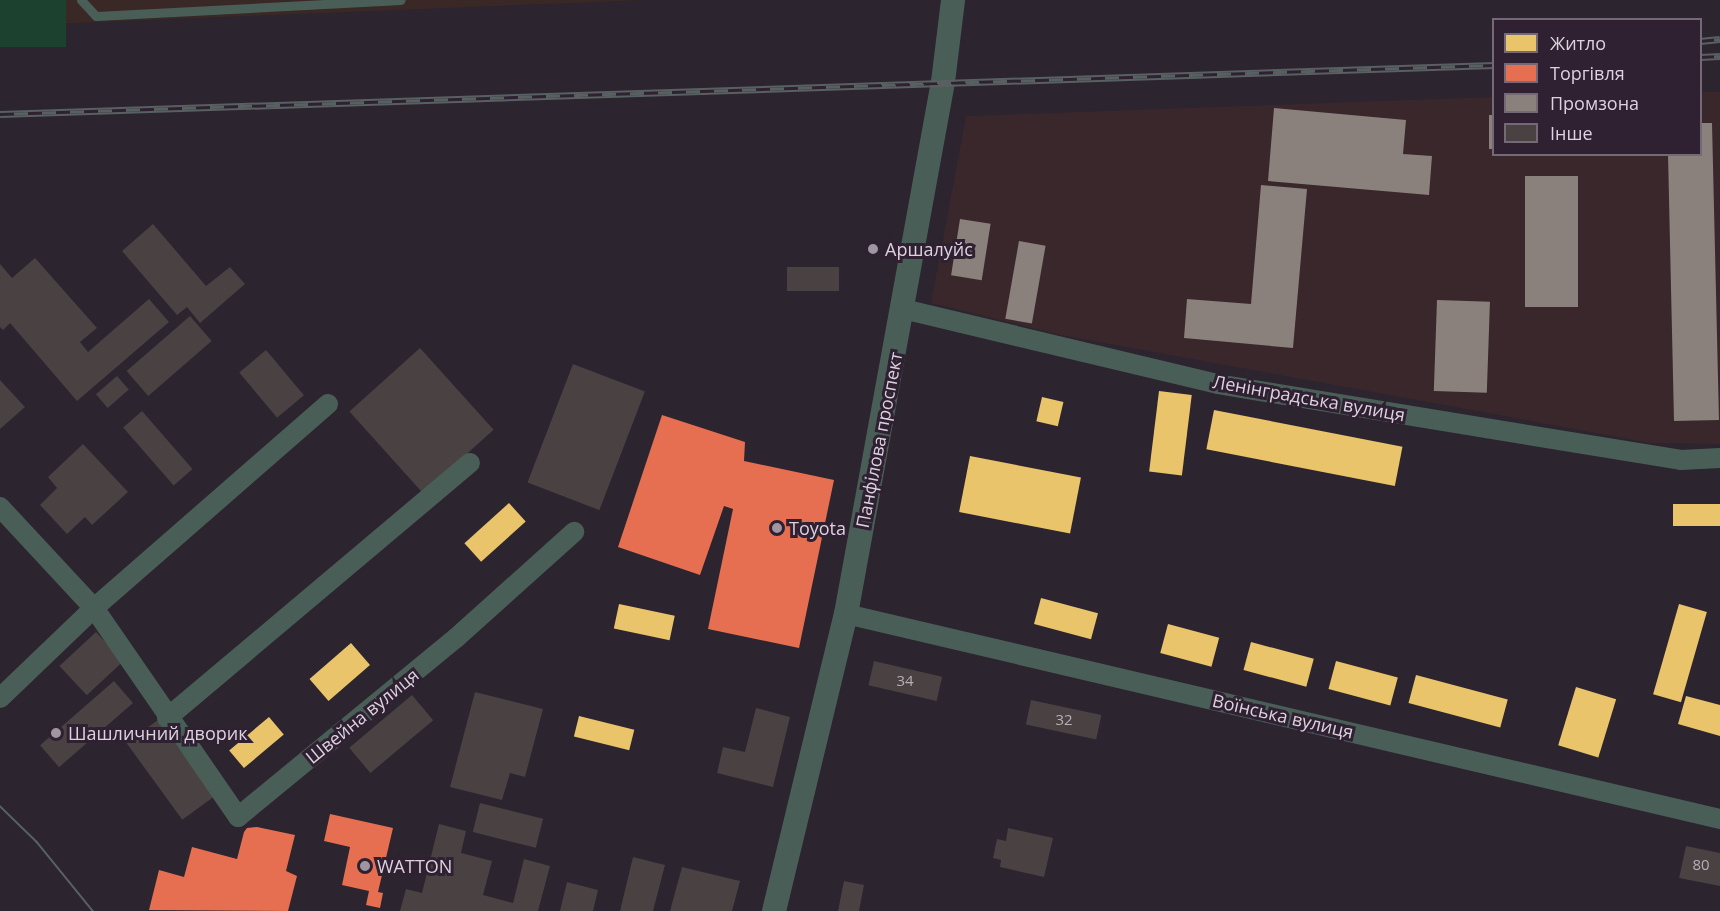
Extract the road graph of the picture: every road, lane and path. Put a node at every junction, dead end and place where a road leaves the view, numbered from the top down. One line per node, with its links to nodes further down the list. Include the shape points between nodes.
1 (81, 0): 2 (lane, via 96,16)
2 (401, 0)
3 (953, 0): 4 (street, Панфілова проспект, via 945,71)
4 (903, 309): 6 (street, Ленінградська вулиця, via 1217,384 1681,460); 11 (street, Панфілова проспект)
5 (328, 404): 10 (street)
6 (1720, 458)
7 (470, 463): 13 (street)
8 (0, 507): 10 (street, Швейна вулиця)
9 (574, 532): 13 (street, Швейна вулиця, via 456,638 238,817)
10 (94, 608): 12 (street); 13 (street, Швейна вулиця)
11 (846, 614): 14 (street, Воїнська вулиця); 15 (street, Панфілова проспект)
12 (0, 698)
13 (167, 718)
14 (1720, 819)
15 (774, 911)

